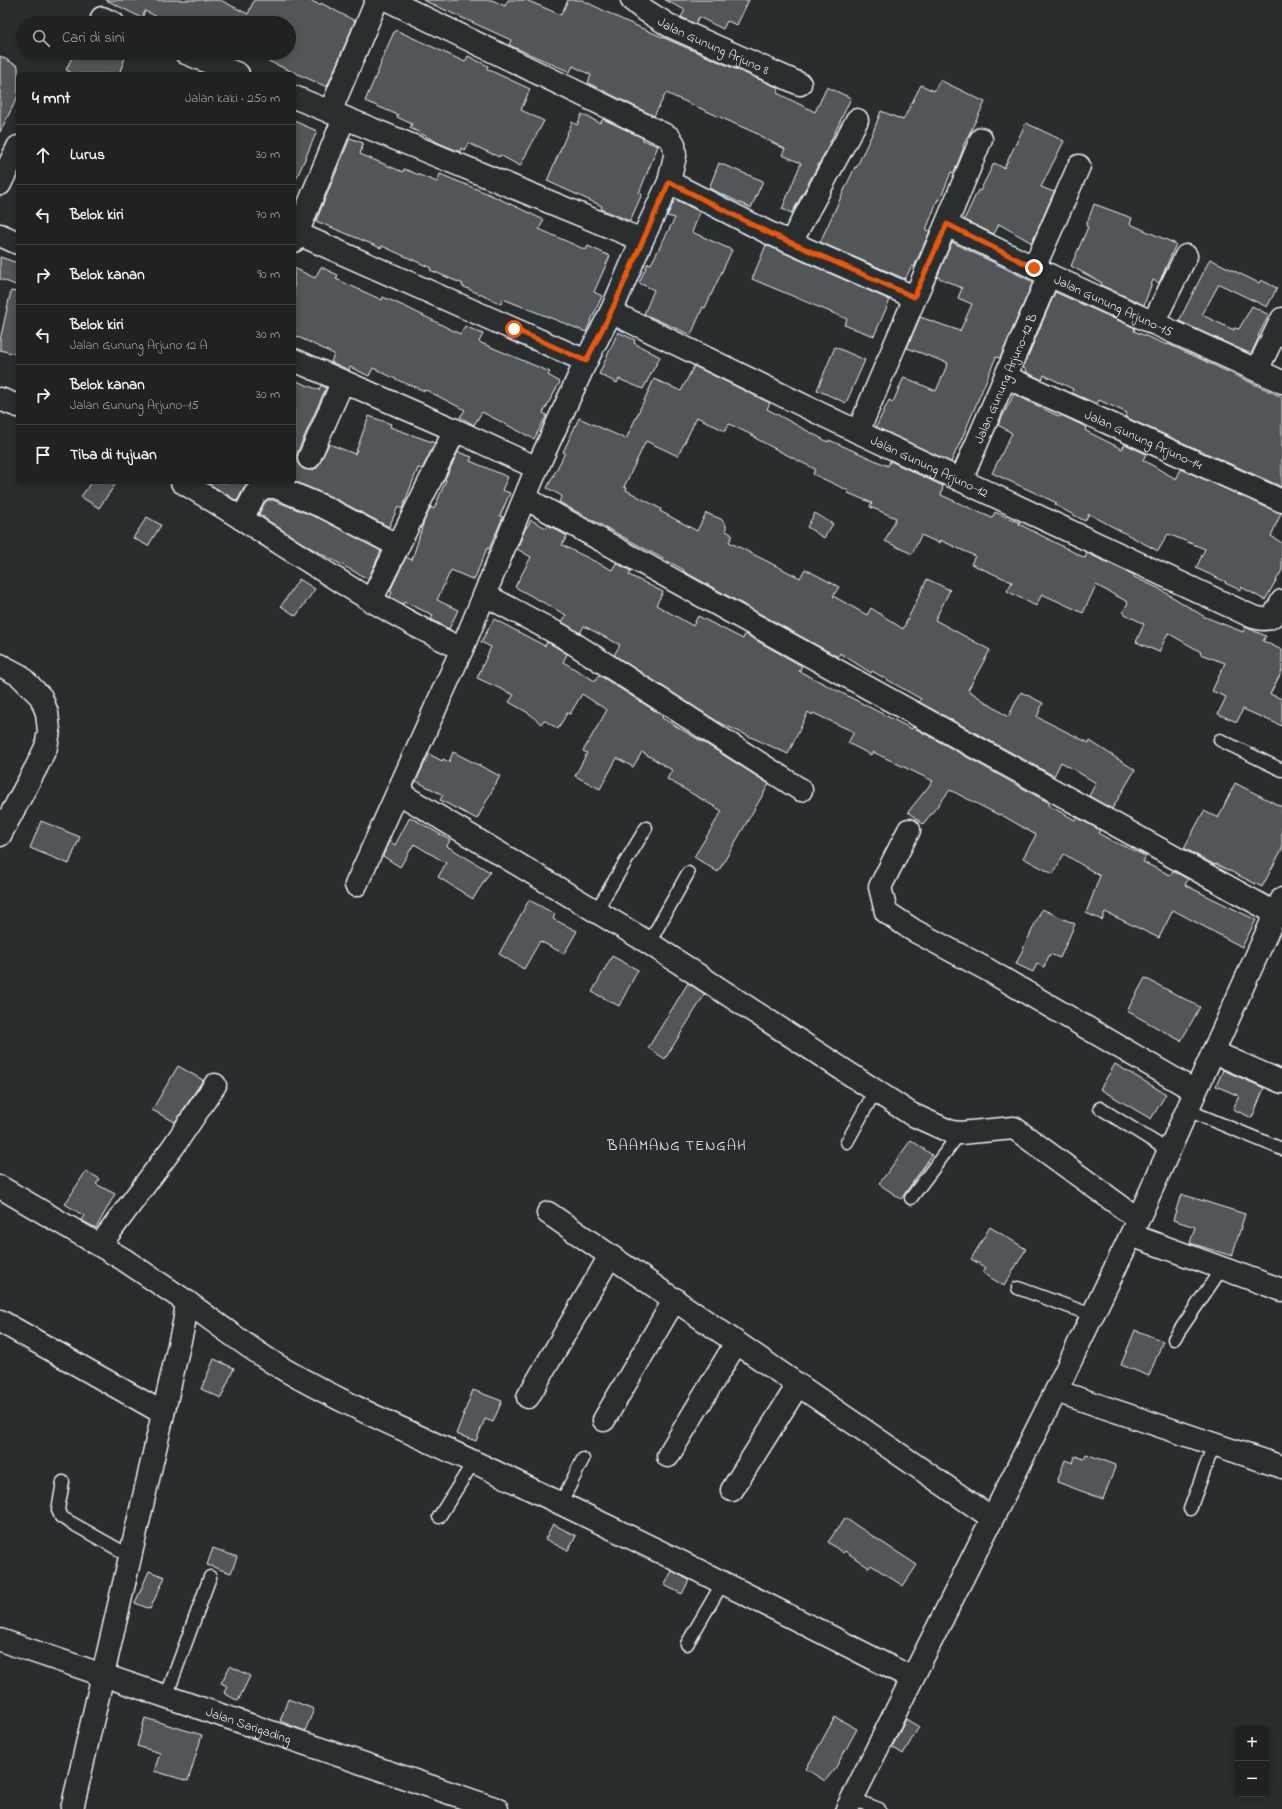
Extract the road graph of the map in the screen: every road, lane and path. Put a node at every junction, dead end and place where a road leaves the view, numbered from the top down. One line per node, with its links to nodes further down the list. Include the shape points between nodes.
1 (388, 0): 7 (street); 12 (street, via 669,137 674,144 675,156)
2 (632, 0): 5 (street, Jalan Gunung Arjuno 8, via 670,26)
3 (203, 60): 4 (street)
4 (233, 72)
5 (800, 84)
6 (296, 98): 7 (street)
7 (337, 115): 15 (street); 18 (street)
8 (856, 120): 20 (street)
9 (981, 139): 14 (street)
10 (16, 151): 13 (street)
11 (1079, 166): 22 (street, Jalan Gunung Arjuno-12 B)
12 (669, 182): 18 (street); 20 (street)
13 (0, 184)
14 (947, 224): 22 (street, Jalan Gunung Arjuno-15); 23 (street)
15 (296, 232)
16 (0, 235): 19 (street)
17 (296, 235): 28 (street)
18 (642, 240): 24 (street)
19 (16, 242)
20 (791, 242): 23 (street)
21 (1186, 256): 26 (street)
22 (1042, 272): 26 (street, Jalan Gunung Arjuno-15); 30 (street, Jalan Gunung Arjuno-12 B)
23 (914, 297): 36 (street)
24 (611, 312): 28 (street); 36 (street, Jalan Gunung Arjuno-12)
25 (1282, 319): 29 (street)
26 (1153, 323): 29 (street, Jalan Gunung Arjuno-15)
27 (296, 361): 31 (street)
28 (586, 361): 38 (street)
29 (1257, 370): 32 (street, Jalan Gunung Arjuno-15)
30 (1006, 377): 39 (street, Jalan Gunung Arjuno-12 B); 42 (street, Jalan Gunung Arjuno-14)
31 (343, 381): 35 (street); 37 (street)
32 (1282, 382)
33 (0, 400): 34 (street)
34 (16, 405)
35 (455, 430): 38 (street); 44 (street)
36 (858, 432): 39 (street, Jalan Gunung Arjuno-12)
37 (309, 458)
38 (537, 468): 41 (street)
39 (961, 480): 47 (street, Jalan Gunung Arjuno-12, via 1250,616 1262,620 1272,618)
40 (185, 484): 43 (street)
41 (525, 498): 45 (street); 59 (street)
42 (1282, 501)
43 (242, 519): 44 (street, via 255,494 264,487 276,487 326,508); 46 (street)
44 (398, 546): 46 (street)
45 (485, 595): 48 (street); 52 (street, via 562,636)
46 (371, 601): 48 (street)
47 (1282, 601)
48 (462, 649): 53 (street)
49 (0, 665): 56 (street, via 19,675 41,697 47,713 49,731 46,747)
50 (1220, 740): 51 (lane)
51 (1282, 770)
52 (801, 790)
53 (399, 793): 58 (street); 60 (street)
54 (646, 828): 60 (lane)
55 (909, 830): 66 (street, via 880,887 886,912 913,930 988,970)
56 (0, 835)
57 (688, 873): 61 (lane)
58 (356, 885)
59 (1279, 906): 62 (street)
60 (596, 911): 61 (street)
61 (649, 943): 65 (street)
62 (1213, 1052): 63 (street); 66 (street)
63 (1282, 1082)
64 (215, 1085): 76 (street, via 173,1147)
65 (875, 1091): 68 (street, via 911,1114 943,1130); 69 (lane)
66 (1191, 1101): 70 (lane); 71 (street)
67 (1100, 1108): 71 (lane)
68 (960, 1134): 73 (lane); 75 (street, via 1014,1128)
69 (847, 1142)
70 (1282, 1149)
71 (1169, 1151): 75 (street)
72 (0, 1187): 76 (street)
73 (911, 1198)
74 (548, 1213): 77 (street)
75 (1134, 1227): 78 (street); 83 (street)
76 (100, 1245): 82 (street)
77 (610, 1256): 81 (street); 89 (street)
78 (1222, 1268): 80 (street); 85 (lane)
79 (1018, 1288): 83 (lane)
80 (1282, 1290)
81 (675, 1299): 86 (street); 91 (street)
82 (187, 1302): 90 (street); 95 (street, via 284,1369 372,1415)
83 (1092, 1315): 88 (street)
84 (0, 1321): 90 (street)
85 (1174, 1340)
86 (736, 1343): 87 (street); 93 (street)
87 (798, 1385): 98 (street); 102 (street)
88 (1056, 1391): 92 (street); 102 (street)
89 (528, 1397)
90 (163, 1413): 103 (street)
91 (604, 1420)
92 (1214, 1444): 96 (street); 100 (lane)
93 (668, 1456)
94 (582, 1459): 99 (lane)
95 (474, 1461): 99 (street); 101 (lane)
96 (1282, 1467)
97 (63, 1482): 103 (lane, via 58,1510 61,1517)
98 (732, 1490)
99 (561, 1503): 105 (street)
100 (1190, 1509)
101 (439, 1517)
102 (992, 1518): 109 (street)
103 (130, 1556): 108 (street)
104 (210, 1577): 110 (lane)
105 (723, 1582): 107 (lane); 109 (street)
106 (0, 1640): 108 (street, Jalan Sarigading)
107 (687, 1644)
108 (102, 1675): 110 (street, Jalan Sarigading); 112 (street)
109 (912, 1678): 111 (street)
110 (166, 1697): 113 (street, Jalan Sarigading)
111 (849, 1804): 114 (lane)
112 (72, 1809)
113 (497, 1809)
114 (879, 1809)

